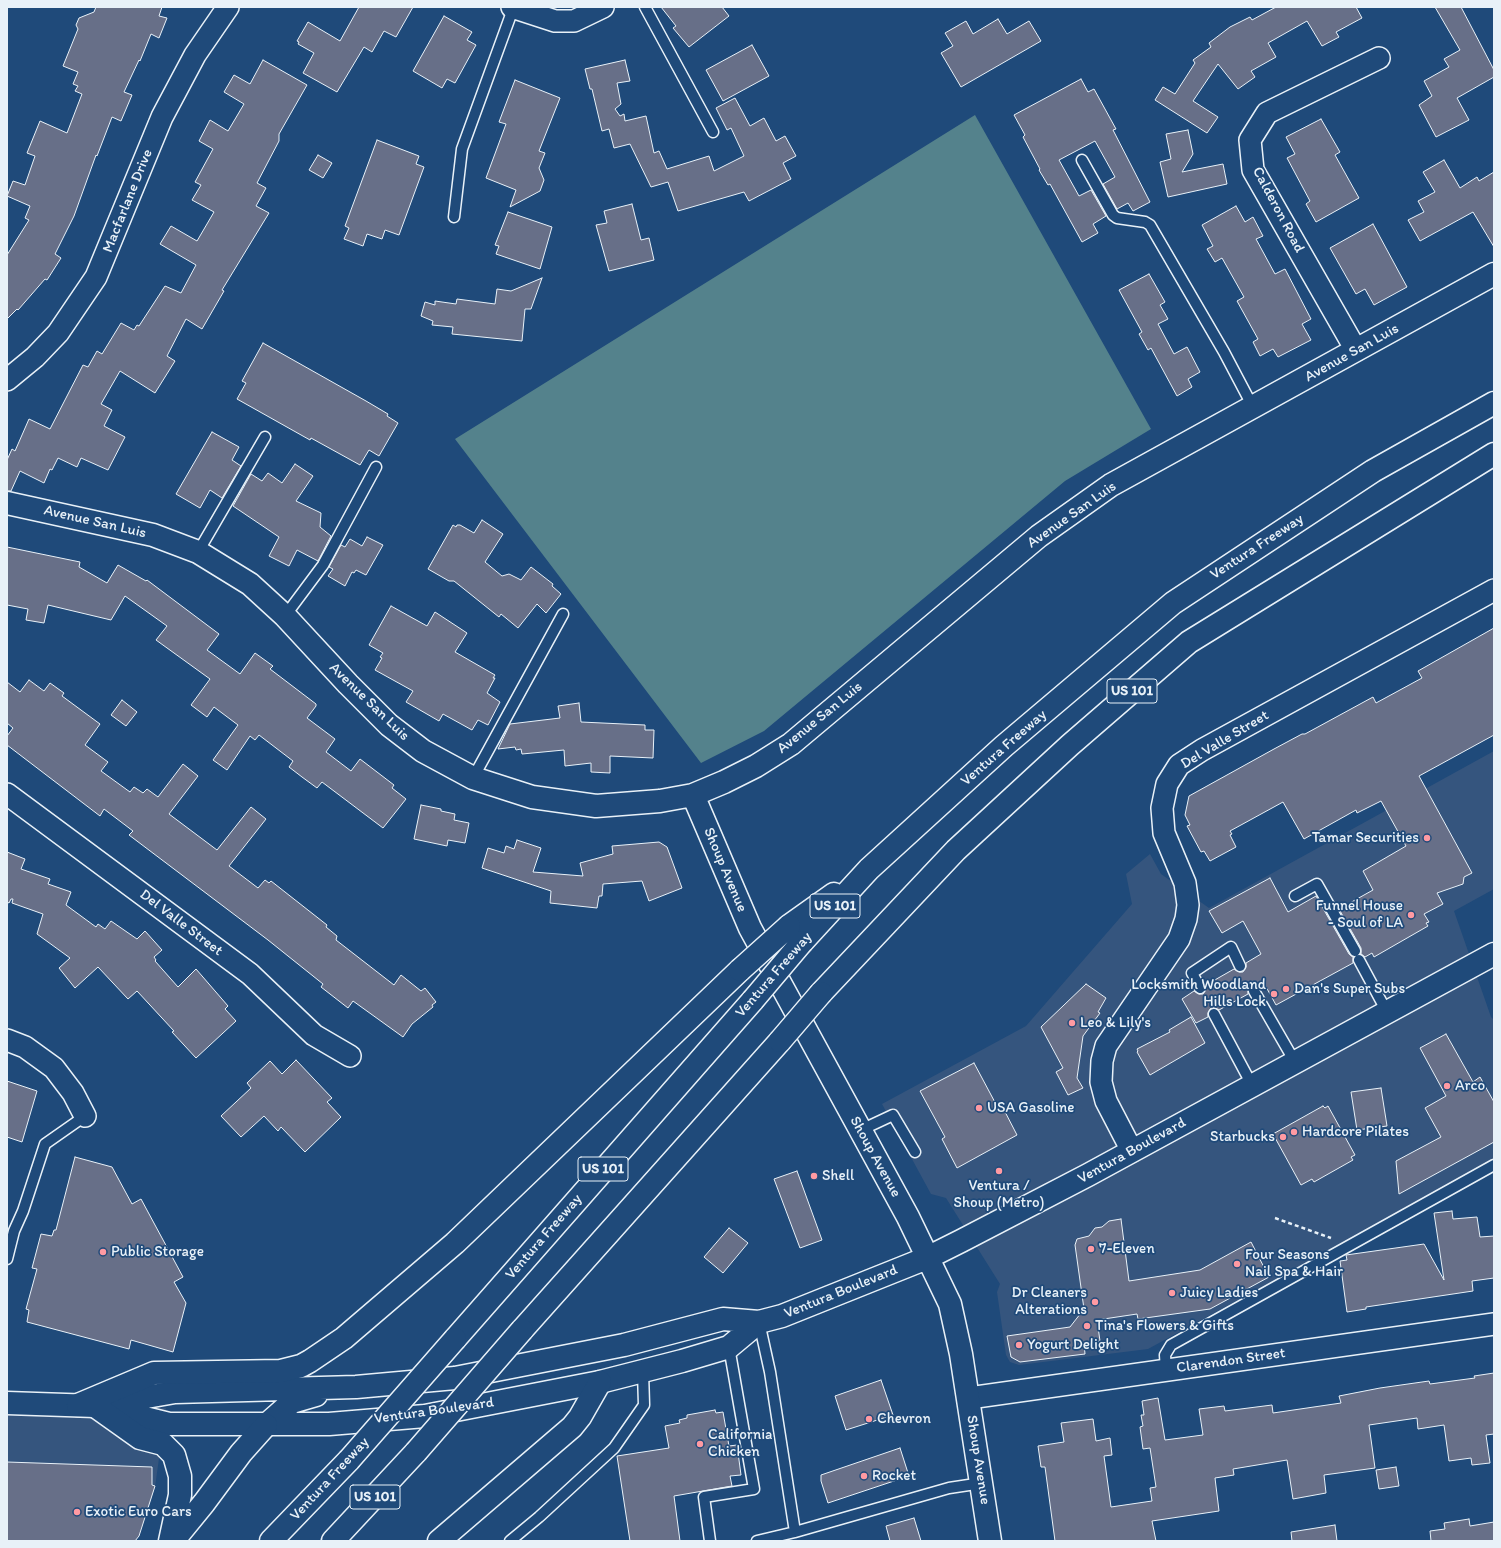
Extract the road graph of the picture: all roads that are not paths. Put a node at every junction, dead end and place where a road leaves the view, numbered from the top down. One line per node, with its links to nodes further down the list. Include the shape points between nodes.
1 (228, 7): 11 (street, Macfarlane Drive, via 195,55 162,117 96,277 58,333 35,357)
2 (603, 7): 4 (street, via 574,21 555,21)
3 (645, 7): 6 (lane)
4 (512, 8): 8 (lane, via 462,149)
5 (1379, 58): 10 (street, Calderon Road, via 1267,113 1250,140 1253,170)
6 (713, 132)
7 (1082, 160): 13 (lane, via 1113,215 1150,225)
8 (454, 217)
9 (1494, 274): 10 (main road, Avenue San Luis)
10 (1356, 350): 13 (main road, Avenue San Luis)
11 (7, 380)
12 (1494, 403): 26 (main road, Ventura Freeway / US 101, via 1373,471 1172,603 1004,746)
13 (1253, 407): 24 (main road, Avenue San Luis, via 1111,485 1039,536 791,744 756,766)
14 (265, 437): 18 (lane)
15 (1494, 454): 60 (main road, US 101, bridge, via 1189,642 1070,745 956,850 821,993 416,1452)
16 (376, 467): 21 (lane, via 323,566)
17 (7, 503): 18 (main road, Avenue San Luis, via 153,535)
18 (198, 552): 21 (main road, Avenue San Luis, via 250,584)
19 (1494, 590): 39 (street, Del Valle Street, via 1202,750 1179,765 1175,771 1167,784 1162,808 1164,833 1185,883 1188,905 1186,919 1179,938 1106,1046 1102,1061 1101,1082 1106,1101)
20 (563, 614): 22 (lane)
21 (285, 616): 22 (main road, Avenue San Luis, via 389,725 423,751)
22 (473, 778): 24 (main road, Avenue San Luis, via 532,797 596,806 660,801)
23 (7, 794): 34 (street, Del Valle Street, via 250,974 314,1035)
24 (693, 795): 38 (main road, Shoup Avenue, via 750,928)
25 (1295, 896): 31 (lane, via 1317,884)
26 (795, 934): 53 (main road, bridge, via 740,970 455,1243 344,1338 310,1361 282,1371 154,1373); 59 (main road, Ventura Freeway / US 101, bridge, via 753,1000 349,1460)
27 (1494, 954): 31 (main road, Ventura Boulevard)
28 (1240, 966): 29 (lane, via 1231,947 1192,973)
29 (1200, 988)
30 (1254, 991): 35 (lane)
31 (1386, 1012): 35 (main road, Ventura Boulevard)
32 (1214, 1014): 36 (lane)
33 (7, 1040): 37 (street, via 25,1047 54,1068 73,1093)
34 (350, 1056)
35 (1295, 1062): 36 (main road, Ventura Boulevard)
36 (1252, 1086): 39 (main road, Ventura Boulevard)
37 (85, 1116): 43 (lane, via 45,1144 14,1231)
38 (861, 1130): 40 (lane, via 893,1115); 42 (main road, Shoup Avenue, via 908,1216)
39 (1132, 1151): 42 (main road, Ventura Boulevard)
40 (915, 1152)
41 (1494, 1165): 47 (lane, via 1172,1345 1165,1355)
42 (927, 1258): 44 (main road, Ventura Boulevard, via 782,1316); 51 (main road, Shoup Avenue, via 950,1304)
43 (7, 1259)
44 (759, 1322): 46 (main road, Ventura Boulevard); 50 (main road, Ventura Boulevard, via 723,1319 617,1346 470,1375); 56 (lane, via 770,1372)
45 (1494, 1324): 47 (street, Clarendon Street)
46 (729, 1347): 48 (main road, Ventura Boulevard); 63 (lane, via 754,1490 704,1498)
47 (1166, 1370): 51 (street, Clarendon Street)
48 (643, 1372): 49 (main road, Ventura Boulevard); 62 (lane, via 644,1405 614,1448)
49 (600, 1382): 54 (main road, Ventura Boulevard, via 425,1416 329,1424); 61 (main road, via 572,1427)
50 (356, 1387): 53 (main road, Ventura Boulevard, via 175,1392); 54 (main road, via 292,1402)
51 (969, 1398): 55 (main road, Shoup Avenue)
52 (7, 1403): 53 (main road, Ventura Boulevard)
53 (86, 1405): 54 (main road, Ventura Boulevard, via 169,1424); 57 (main road, via 140,1438 162,1444 174,1455 180,1476 180,1495)
54 (266, 1425): 58 (main road)
55 (982, 1482): 56 (lane, via 948,1488); 65 (main road, Shoup Avenue)
56 (796, 1532): 64 (lane)
57 (170, 1541)
58 (173, 1541)
59 (271, 1541)
60 (333, 1541)
61 (439, 1541)
62 (510, 1541)
63 (710, 1541)
64 (757, 1541)
65 (990, 1541)

